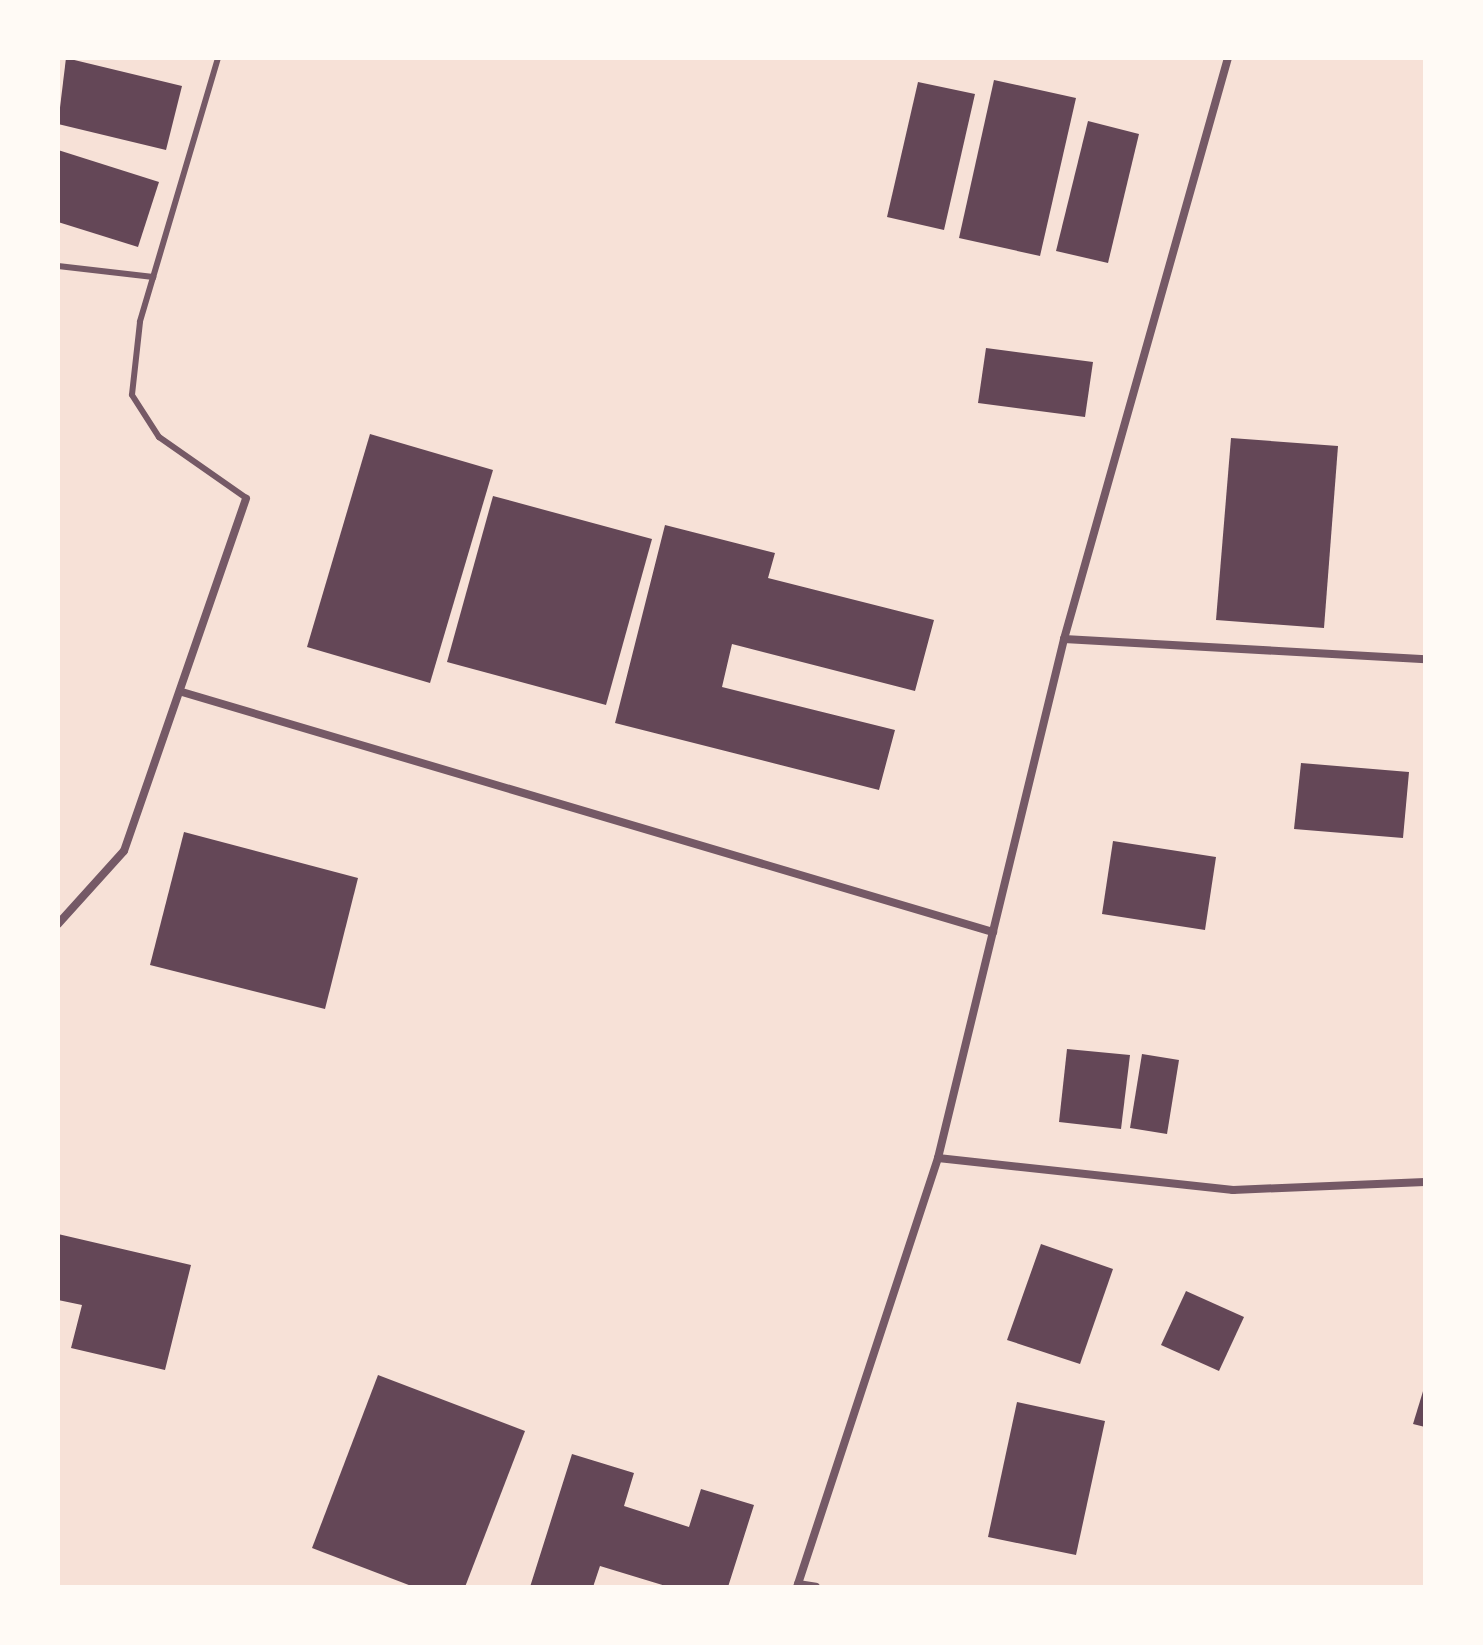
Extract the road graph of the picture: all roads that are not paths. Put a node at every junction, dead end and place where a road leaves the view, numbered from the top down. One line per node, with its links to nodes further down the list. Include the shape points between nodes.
1 (218, 58): 4 (lane)
2 (1228, 58): 6 (street)
3 (58, 266): 4 (lane)
4 (153, 277): 5 (lane, via 132,395 159,437)
5 (246, 498): 8 (street)
6 (1064, 639): 7 (street); 10 (street)
7 (1425, 659)
8 (182, 692): 9 (street, via 124,851); 10 (street)
9 (58, 924)
10 (993, 932): 11 (street)
11 (938, 1158): 12 (street, via 1233,1190); 13 (street)
12 (1425, 1182)
13 (797, 1585): 14 (street)
14 (816, 1587)

